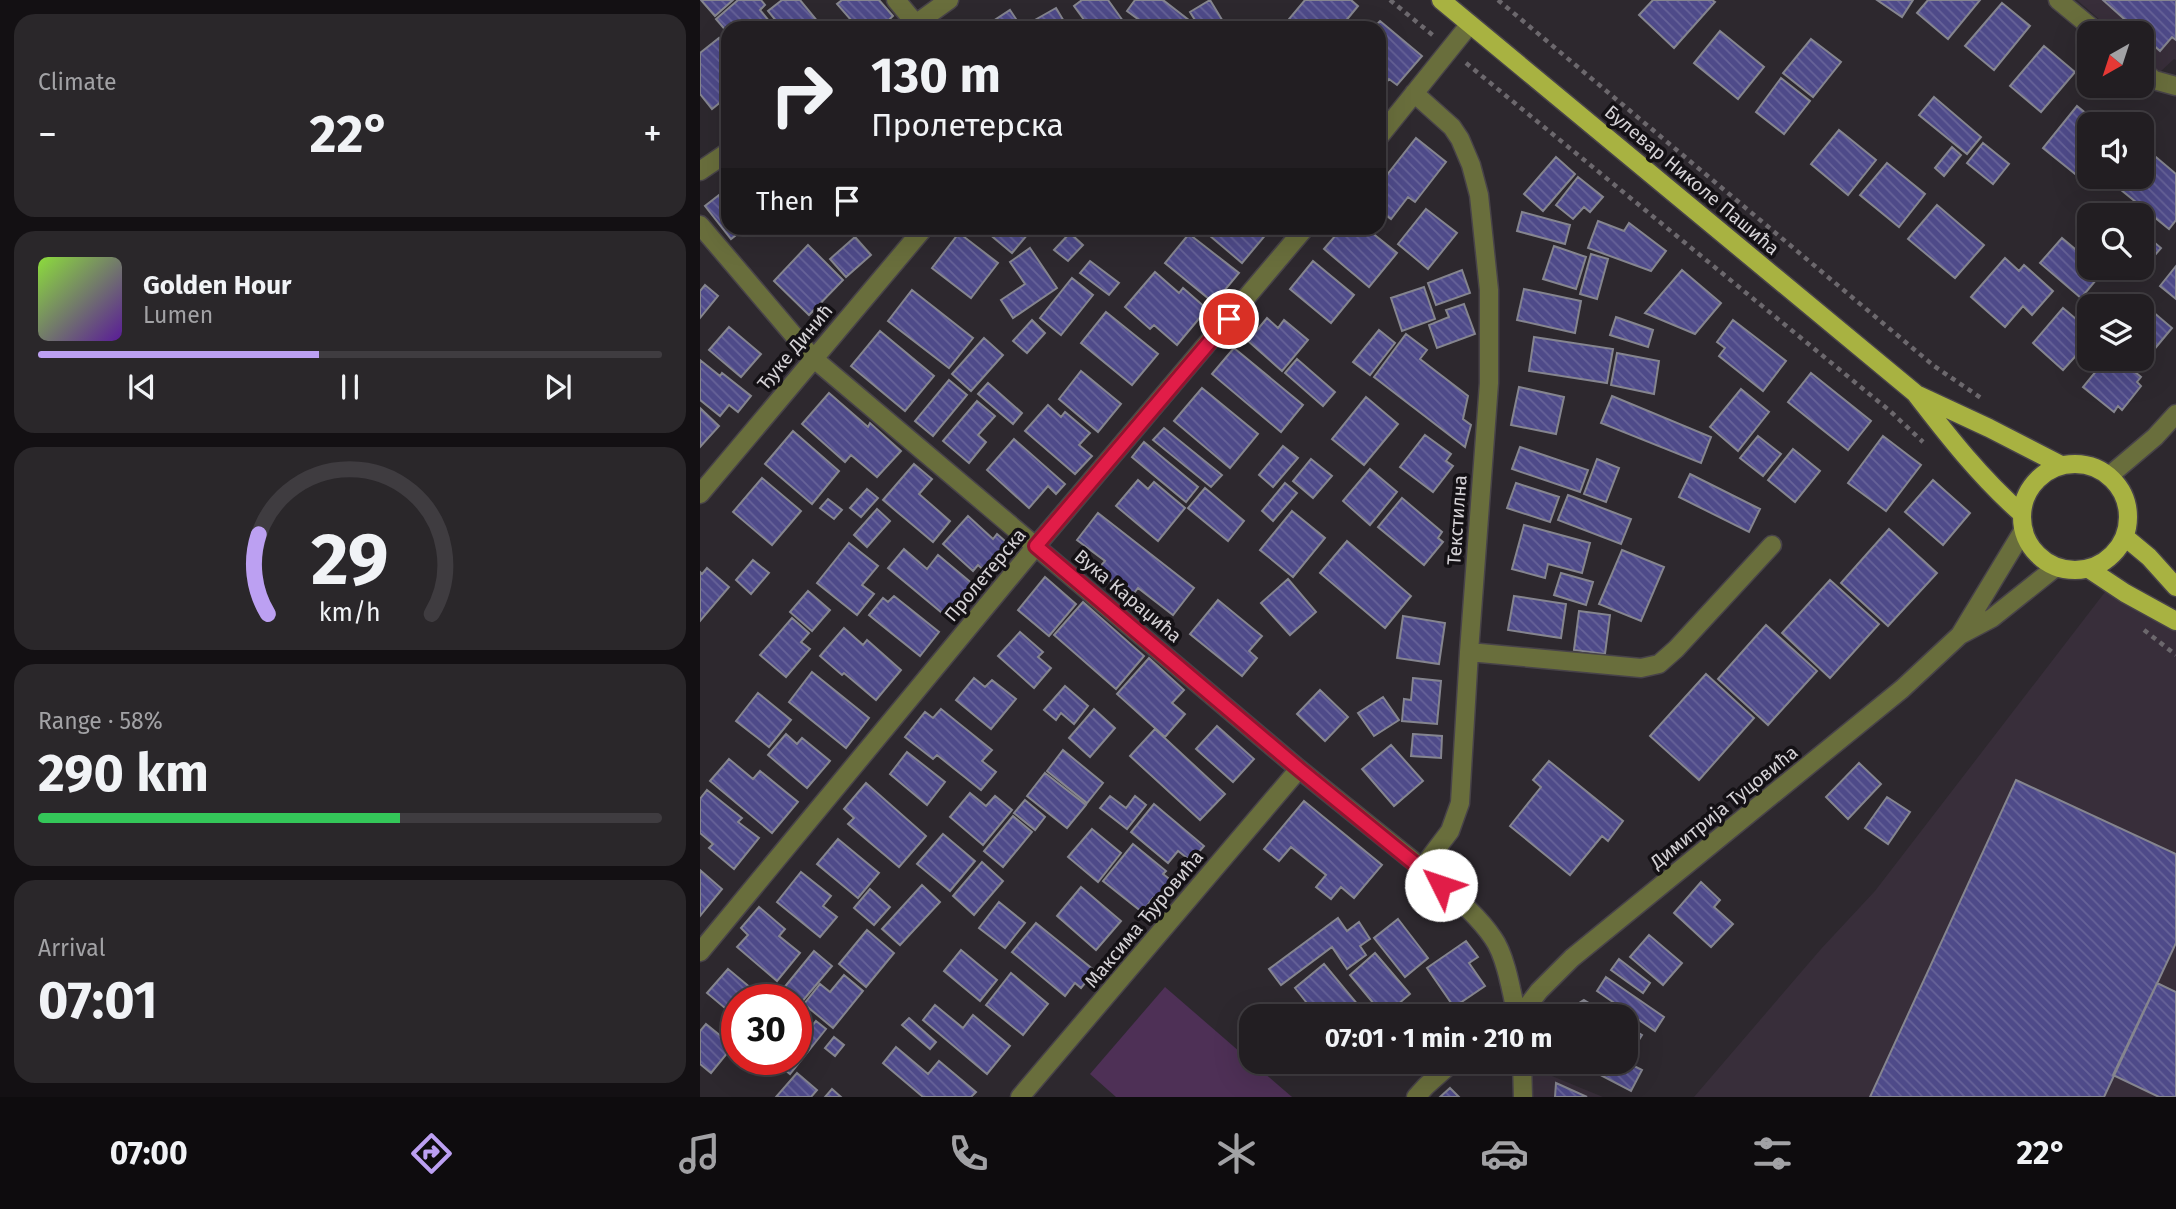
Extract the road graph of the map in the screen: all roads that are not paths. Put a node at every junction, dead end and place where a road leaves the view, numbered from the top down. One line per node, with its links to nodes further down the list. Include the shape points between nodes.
1 (896, 0): 5 (street)
2 (949, 0): 6 (street)
3 (1441, 0): 8 (main road, Булевар Николе Пашића)
4 (2058, 0): 7 (street)
5 (910, 21)
6 (920, 21)
7 (2083, 21)
8 (1470, 23): 11 (street); 19 (main road, Булевар Николе Пашића)
9 (2154, 80): 10 (street)
10 (2176, 86)
11 (1414, 93): 12 (street); 33 (street, Текстилна, via 1452,127 1471,165 1479,195 1489,290 1489,383)
12 (1386, 127)
13 (721, 157): 14 (street)
14 (700, 171)
15 (700, 225): 18 (street, Вука Караџића)
16 (917, 235): 18 (street, Ђуке Динић)
17 (1299, 235): 27 (street, Пролетерска)
18 (813, 358): 23 (street, Ђуке Динић); 27 (street, Вука Караџића)
19 (1915, 393): 21 (main road, Булевар Николе Пашића); 24 (main road, Булевар Николе Пашића)
20 (2176, 414): 22 (street)
21 (2061, 465): 22 (main road, Булевар Николе Пашића, via 2078,463); 24 (main road, via 2033,484 2025,498)
22 (2109, 476): 25 (main road, via 2127,504)
23 (700, 494)
24 (2023, 523): 28 (main road, Булевар Николе Пашића, via 2031,546); 32 (street, Димитрија Туцовића)
25 (2125, 537): 29 (main road, via 2104,562); 30 (main road)
26 (1772, 545): 33 (street, via 1658,664 1641,668)
27 (1036, 546): 34 (street, Вука Караџића); 36 (street, Пролетерска)
28 (2056, 567): 29 (main road); 32 (street, Димитрија Туцовића, via 1992,618)
29 (2089, 569): 31 (main road)
30 (2176, 587)
31 (2176, 621)
32 (1960, 635): 38 (street, Димитрија Туцовића, via 1902,689 1572,958)
33 (1469, 652): 35 (street, Текстилна, via 1461,803 1450,831)
34 (1299, 769): 35 (street, Вука Караџића); 41 (street, Максима Ђуровића)
35 (1422, 868): 37 (street, via 1495,940)
36 (700, 952)
37 (1515, 1004)
38 (1528, 1004)
39 (1440, 1074): 42 (street)
40 (1523, 1074): 43 (street)
41 (1020, 1097)
42 (1416, 1097)
43 (1524, 1097)

